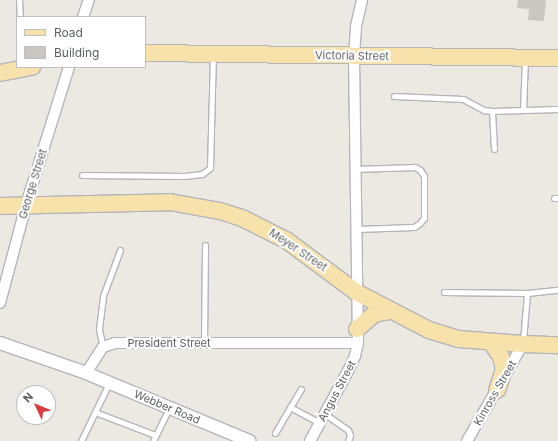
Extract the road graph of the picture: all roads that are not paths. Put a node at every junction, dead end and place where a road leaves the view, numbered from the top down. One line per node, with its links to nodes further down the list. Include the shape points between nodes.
1 (18, 0): 4 (lane)
2 (89, 0): 5 (street)
3 (362, 0): 8 (street, Angus Street, via 356,26)
4 (20, 16)
5 (84, 16)
6 (146, 53): 7 (main road, Victoria Street)
7 (214, 53): 8 (main road, Victoria Street); 20 (lane, via 210,168 202,174 184,176)
8 (354, 56): 9 (main road, Victoria Street); 19 (street, Angus Street)
9 (525, 58): 10 (main road, Victoria Street); 16 (lane)
10 (558, 58)
11 (27, 68): 13 (main road)
12 (69, 68): 21 (street, George Street)
13 (0, 73)
14 (394, 96): 17 (lane, via 463,99 484,110)
15 (558, 109): 16 (lane)
16 (523, 110): 17 (lane)
17 (492, 111): 18 (lane)
18 (494, 149)
19 (355, 169): 23 (street, Angus Street); 23 (lane, via 415,167 424,176 424,218 420,223 414,226)
20 (82, 176)
21 (26, 205): 22 (main road, Meyer Street); 27 (main road, Meyer Street, via 170,202 220,211 244,219 286,240); 30 (street, George Street)
22 (0, 206)
23 (356, 229): 27 (street, Angus Street)
24 (205, 245): 35 (lane)
25 (120, 250): 38 (lane, via 102,296 99,329)
26 (558, 290): 29 (lane)
27 (356, 292): 31 (main road, Meyer Street); 32 (street, Angus Street)
28 (444, 292): 29 (lane)
29 (527, 293): 36 (lane)
30 (0, 303)
31 (390, 311): 32 (main road, via 374,314); 33 (main road, Meyer Street, via 429,330 459,339)
32 (357, 336): 35 (street, President Street); 46 (street, Angus Street, via 355,356)
33 (491, 342): 36 (main road, Meyer Street); 42 (main road, via 501,357 504,369)
34 (0, 343): 39 (street)
35 (204, 343): 38 (street, President Street, via 115,343)
36 (523, 344): 37 (main road, Meyer Street); 42 (street, Kinross Street)
37 (558, 344)
38 (103, 347): 39 (street)
39 (86, 373): 40 (street, Webber Road)
40 (109, 383): 44 (street, Webber Road); 45 (lane)
41 (301, 389): 43 (lane)
42 (497, 390): 54 (street, Kinross Street)
43 (290, 406): 46 (lane); 47 (lane)
44 (169, 408): 48 (lane); 51 (street, Webber Road)
45 (95, 412): 48 (lane); 49 (lane)
46 (322, 419): 52 (street, Angus Street); 53 (lane, via 348,430)
47 (275, 432)
48 (155, 436): 50 (lane)
49 (81, 441)
50 (153, 441)
51 (249, 441)
52 (310, 441)
53 (348, 441)
54 (467, 441)

